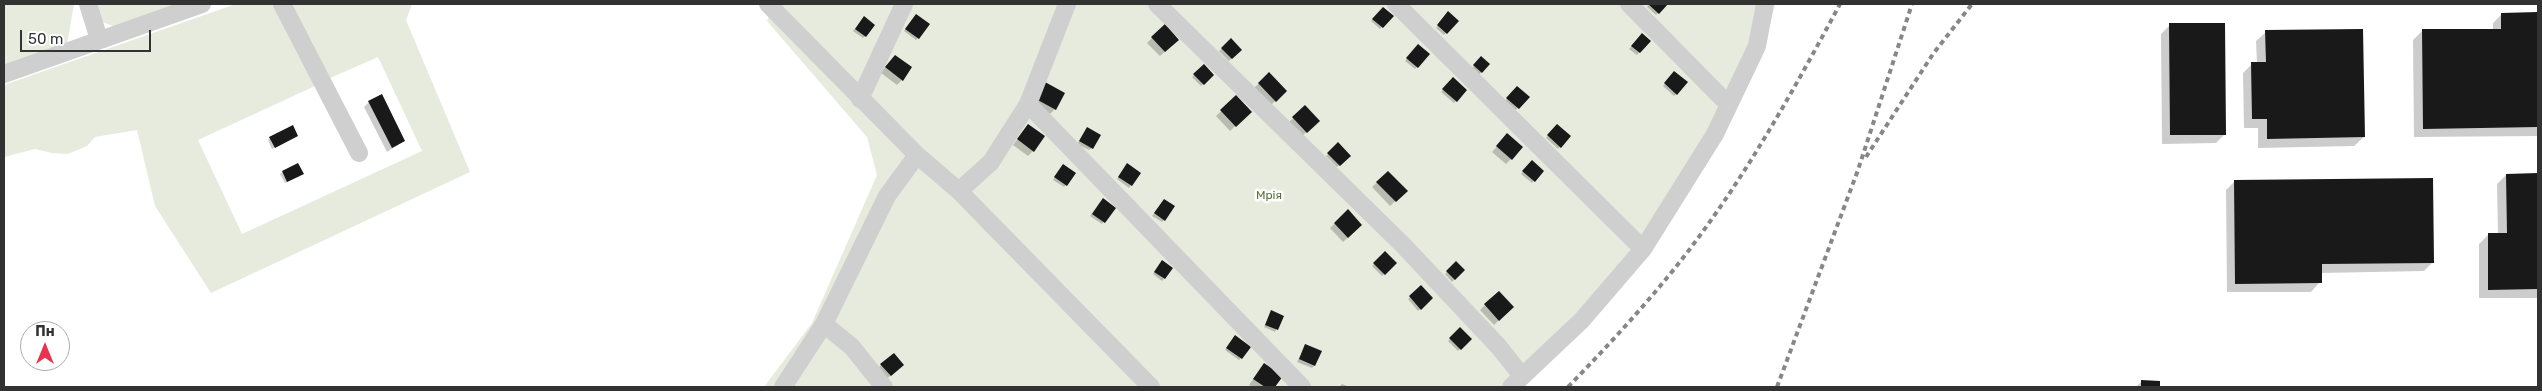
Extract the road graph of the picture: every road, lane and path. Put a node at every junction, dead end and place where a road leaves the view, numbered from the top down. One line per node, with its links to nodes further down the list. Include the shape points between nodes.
1 (88, 4): 11 (street)
2 (202, 4): 11 (street)
3 (282, 4): 16 (street)
4 (768, 4): 13 (street)
5 (904, 4): 13 (street)
6 (1067, 4): 14 (street)
7 (1157, 4): 21 (street, via 1403,245 1498,347)
8 (1396, 4): 19 (street)
9 (1629, 4): 15 (street)
10 (1765, 4): 15 (street, via 1757,46)
11 (99, 39): 12 (street)
12 (4, 74)
13 (860, 99): 17 (street)
14 (1028, 104): 18 (street, via 991,162); 25 (street)
15 (1728, 104): 19 (street, via 1716,134)
16 (359, 153)
17 (917, 155): 18 (street); 20 (street, via 887,196)
18 (959, 191): 24 (street)
19 (1643, 249): 21 (street, via 1582,320)
20 (824, 324): 22 (street); 23 (street, via 852,347)
21 (1517, 382)
22 (783, 387)
23 (884, 387)
24 (1152, 387)
25 (1302, 387)

